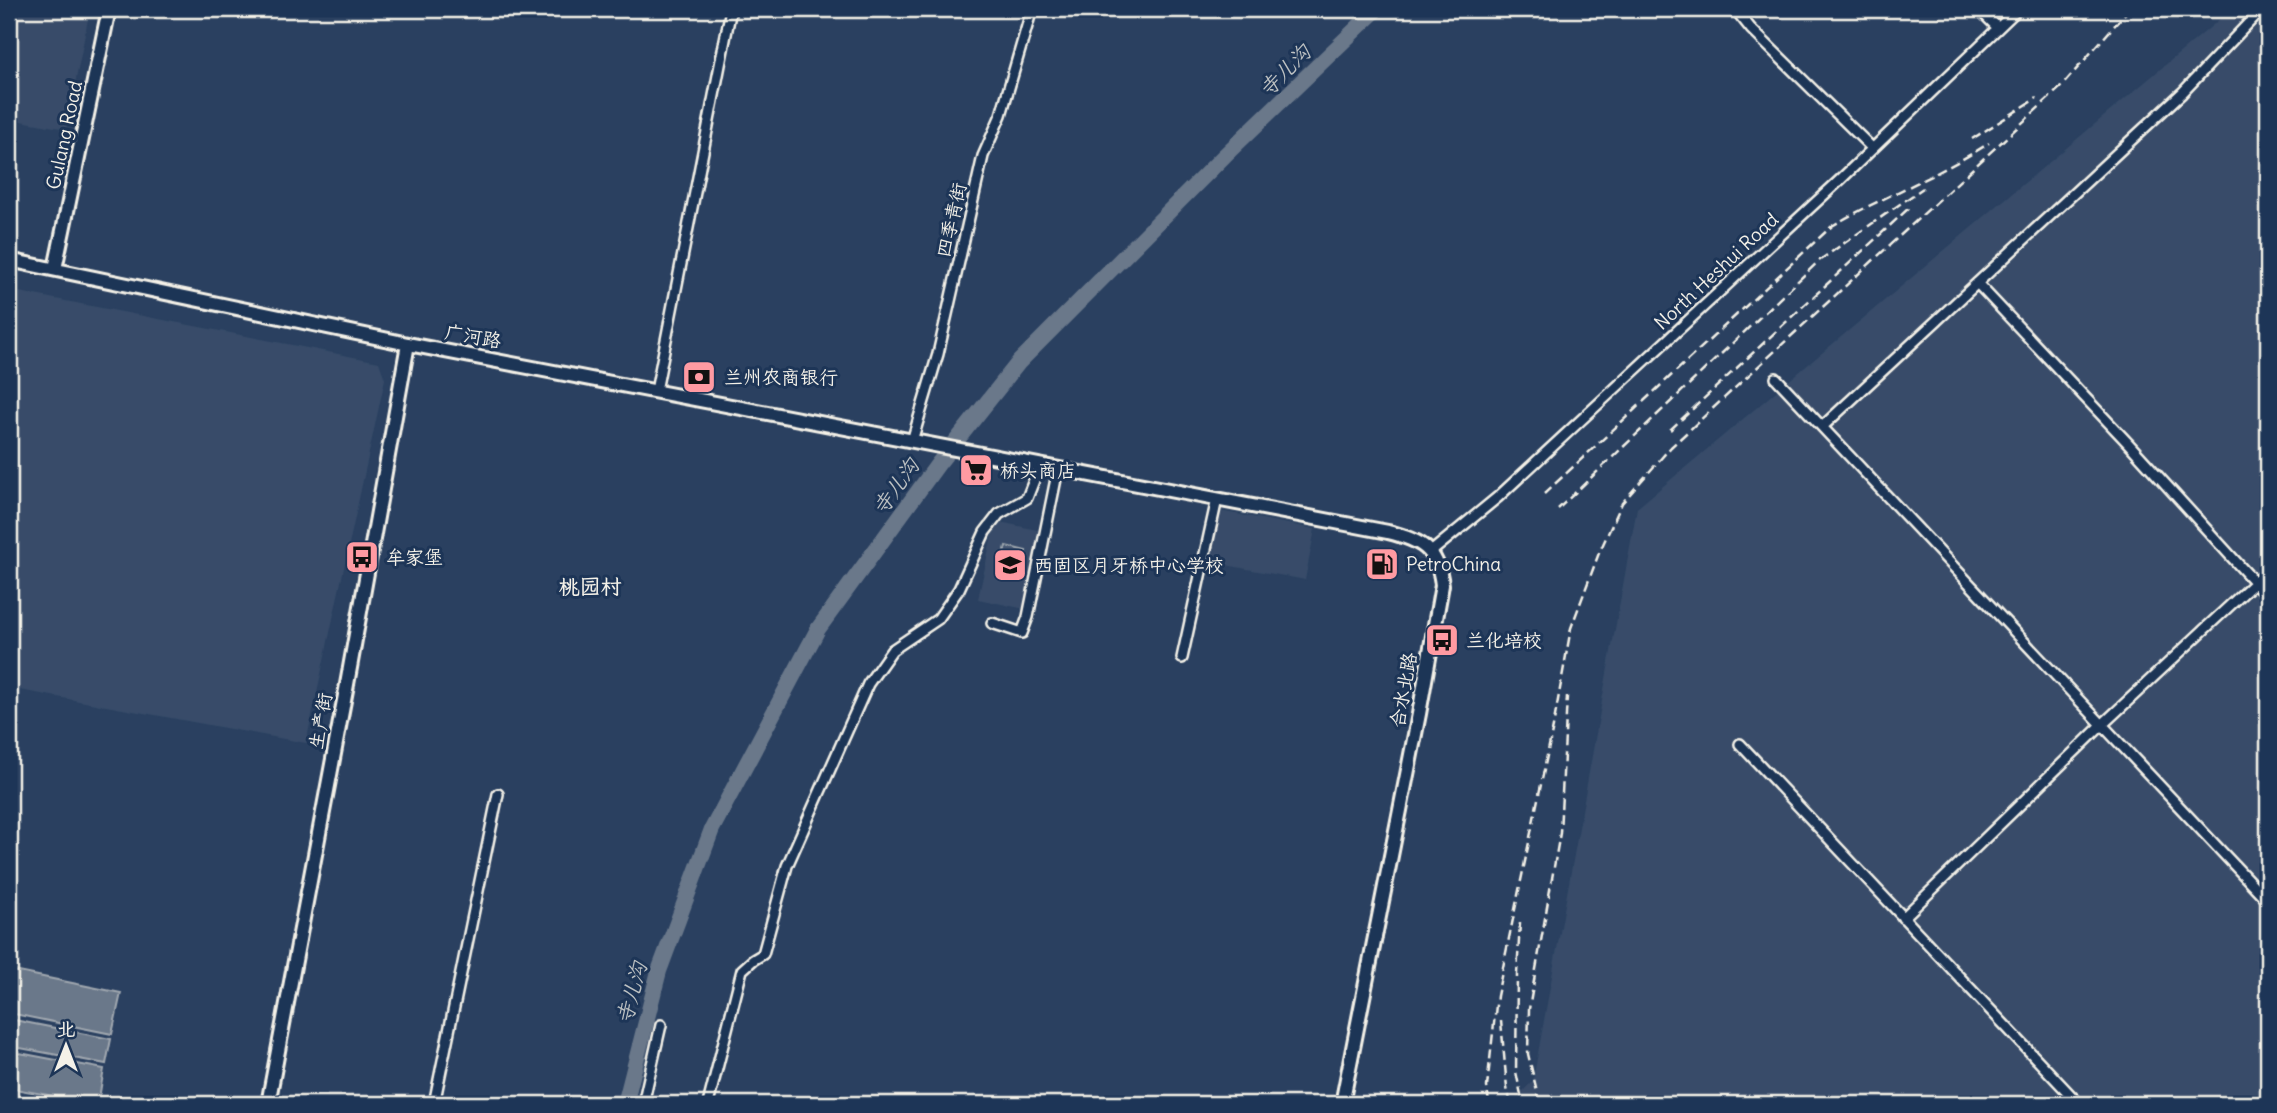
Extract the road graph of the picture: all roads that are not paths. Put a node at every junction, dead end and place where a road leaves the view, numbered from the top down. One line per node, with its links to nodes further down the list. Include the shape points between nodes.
1 (109, 9): 11 (street, Gulang Road)
2 (731, 9): 15 (street)
3 (1032, 9): 17 (street, 四季青街, via 1001,115 983,156 938,354)
4 (1735, 9): 9 (street)
5 (1979, 9): 8 (street)
6 (2018, 9): 8 (street, North Heshui Road)
7 (2262, 9): 12 (street, via 2182,93)
8 (1998, 28): 9 (street, North Heshui Road)
9 (1872, 148): 21 (street, North Heshui Road, via 1498,497)
10 (9, 260): 11 (street, 广河路)
11 (55, 269): 13 (street, 广河路)
12 (1977, 283): 16 (street); 23 (street)
13 (408, 344): 15 (street, 广河路); 33 (street, 生产街)
14 (1776, 379): 16 (street)
15 (656, 391): 17 (street, 广河路)
16 (1822, 426): 27 (street)
17 (912, 441): 18 (street, 广河路)
18 (1040, 465): 19 (street); 36 (street, via 1027,498 999,514 985,531 959,589 938,619 892,650 868,684 787,866 763,954 742,970)
19 (1058, 469): 20 (street); 25 (street, via 1022,633)
20 (1217, 499): 21 (street, via 1388,531); 26 (street)
21 (1431, 552): 37 (street, 合水北路, via 1442,585)
22 (2268, 570): 23 (street)
23 (2255, 582): 24 (street); 27 (street)
24 (2268, 597)
25 (992, 622)
26 (1182, 658)
27 (2103, 724): 30 (street); 31 (street)
28 (1740, 744): 31 (street)
29 (498, 794): 34 (street)
30 (2268, 901)
31 (1903, 918): 38 (street)
32 (661, 1025): 35 (street)
33 (268, 1104)
34 (434, 1104)
35 (643, 1104)
36 (708, 1104)
37 (1342, 1104)
38 (2079, 1104)

